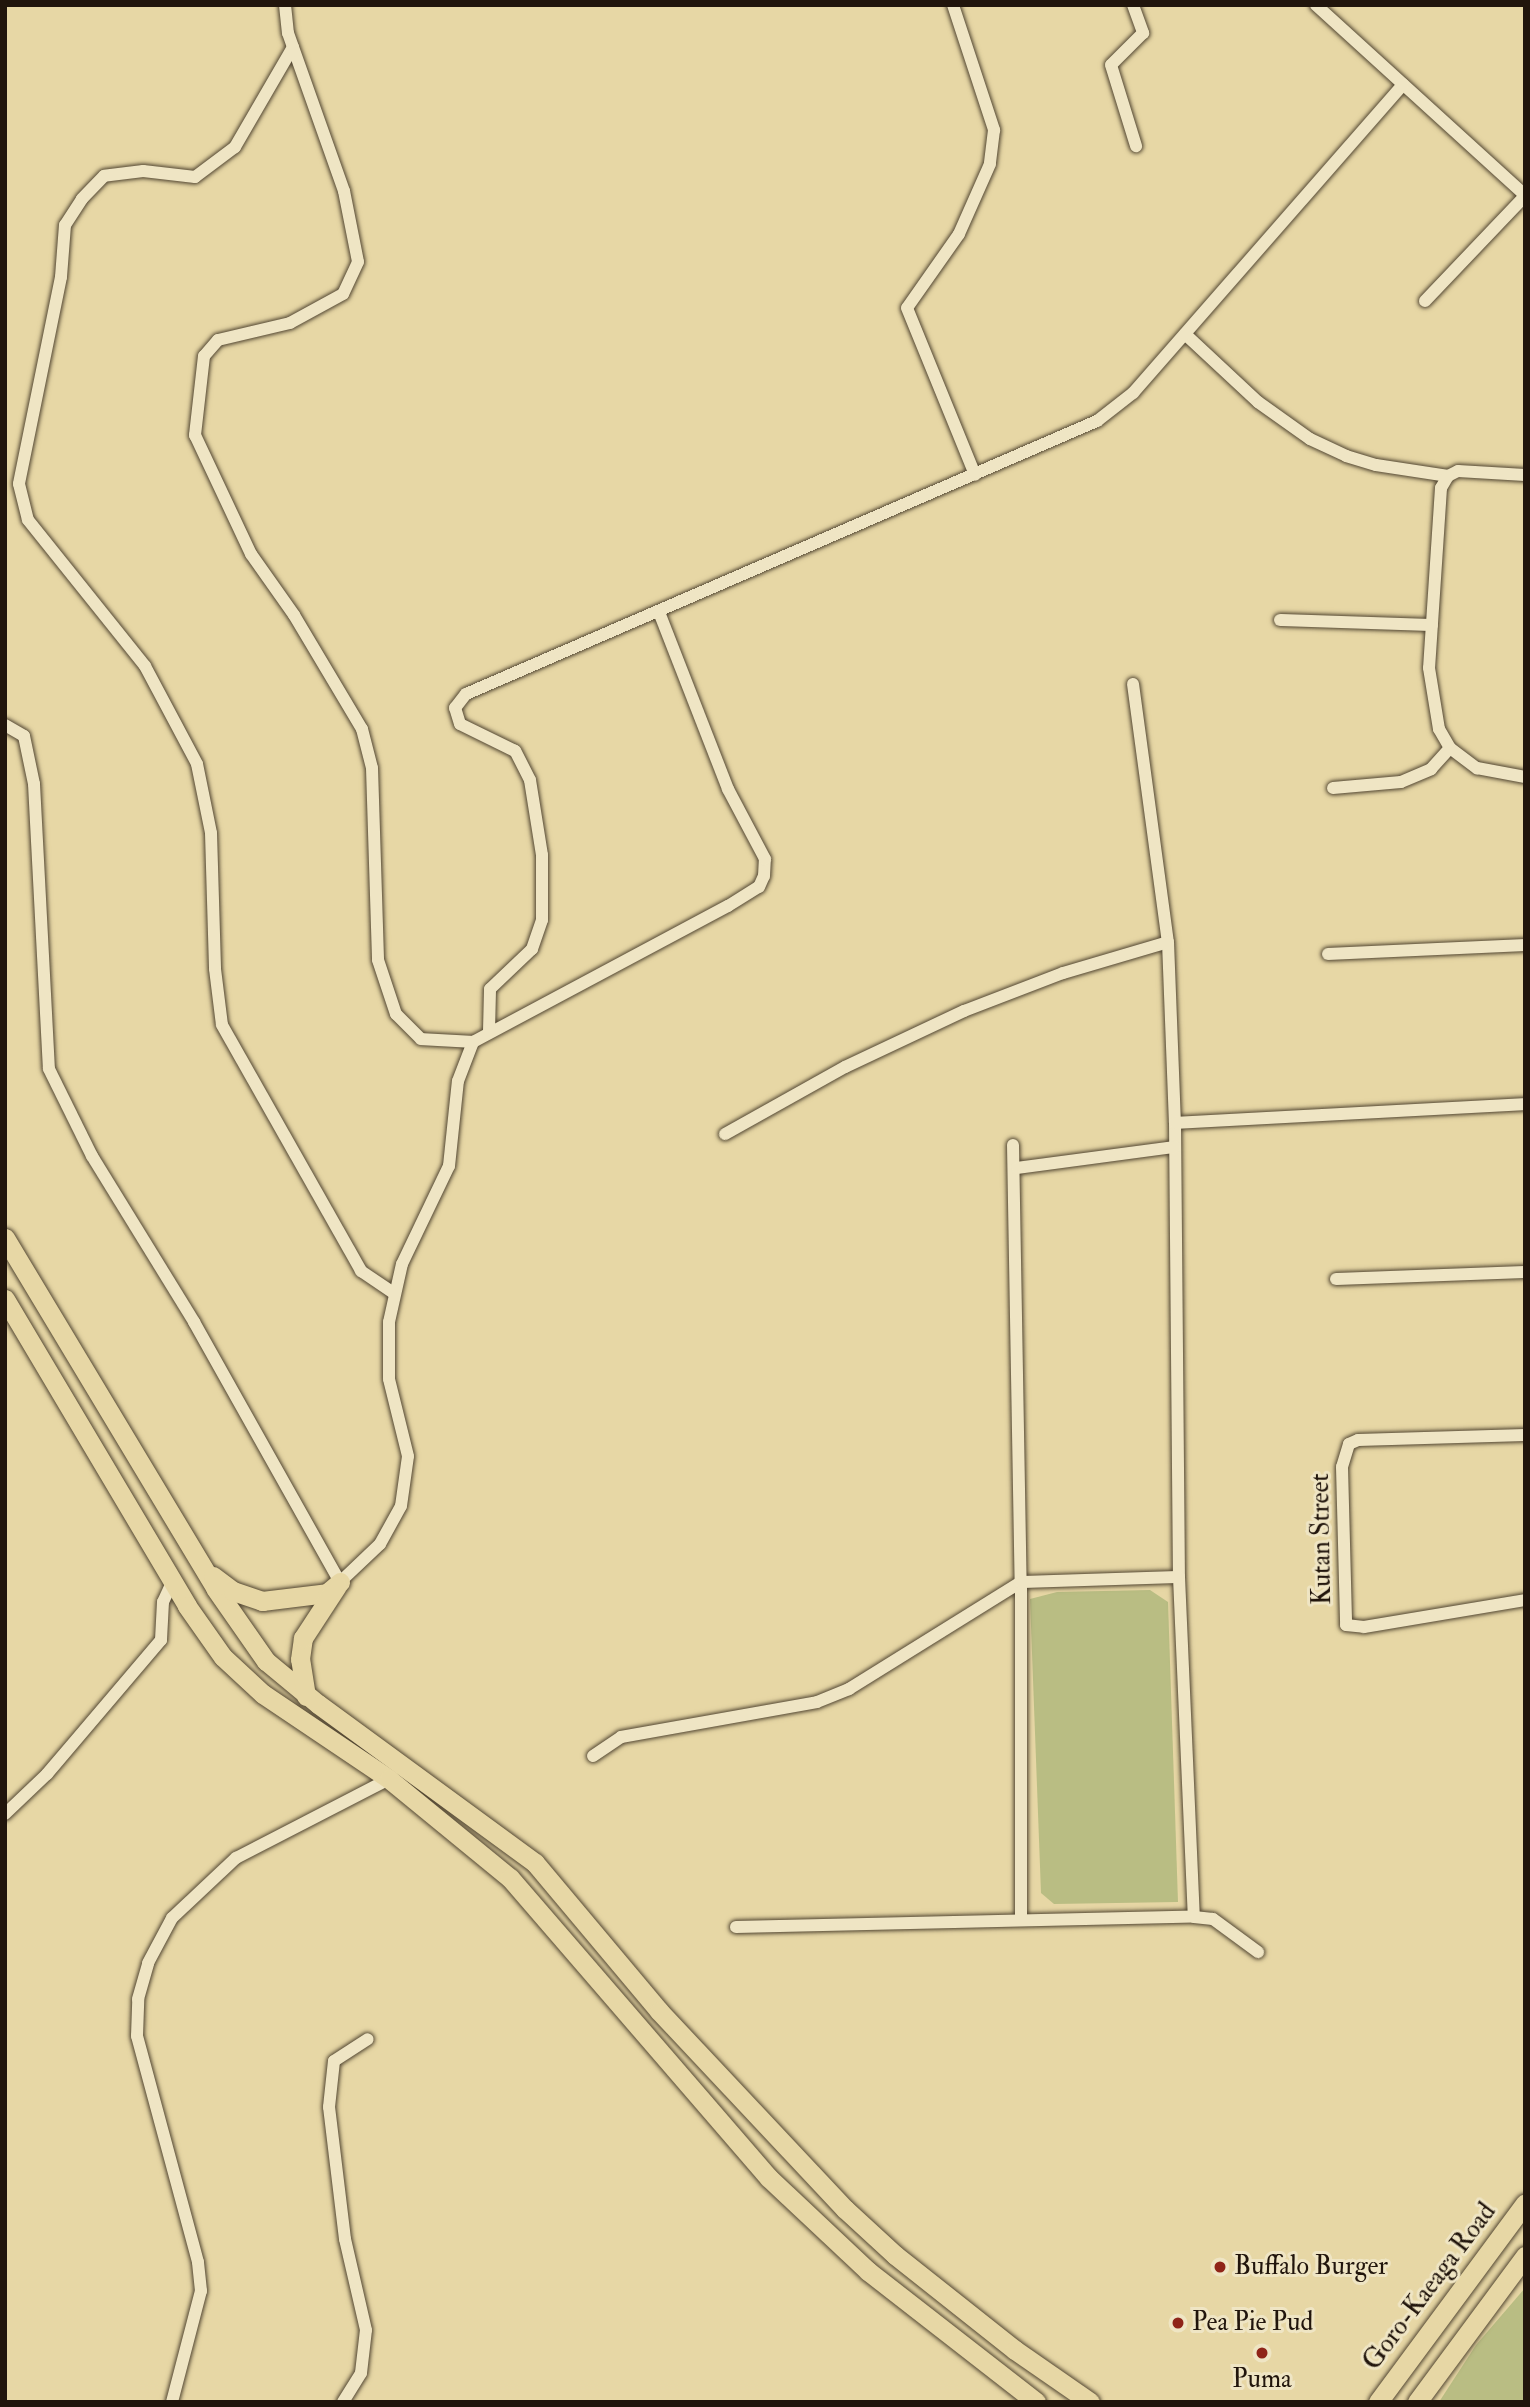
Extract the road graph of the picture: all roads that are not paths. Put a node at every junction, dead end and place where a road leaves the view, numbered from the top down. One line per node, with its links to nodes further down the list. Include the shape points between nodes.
1 (285, 5): 5 (street)
2 (953, 5): 11 (street, via 994,130 990,164 959,234 907,308)
3 (1133, 5): 7 (street, via 1143,33 1111,65)
4 (1316, 5): 6 (street)
5 (293, 47): 26 (street, via 344,191 358,262 343,294 290,323 218,340 204,356 195,435 251,554 294,614 362,729 372,768 378,960 397,1014 421,1039); 36 (street, via 235,147 195,177 143,171 104,176 65,225 61,277 19,484 28,520 145,666 197,764 211,834 215,969 222,1025 361,1271)
6 (1403, 85): 8 (street); 10 (street)
7 (1136, 146)
8 (1525, 195): 9 (street)
9 (1425, 301)
10 (1185, 334): 11 (street, via 1133,393 1097,421); 13 (street, via 1258,402 1310,439 1376,465)
11 (975, 475): 14 (street)
12 (1525, 475): 13 (street, via 1458,471)
13 (1448, 476): 16 (street, via 1441,488)
14 (659, 612): 25 (street, via 728,789 765,859 764,876 759,887 728,906); 25 (street, via 466,694 455,708 460,724 515,751 530,780 542,855 542,920 532,948 490,989)
15 (1280, 620): 16 (street)
16 (1432, 625): 19 (street, via 1430,688 1439,729)
17 (1133, 684): 22 (street)
18 (5, 725): 42 (street, via 24,736 34,784 49,1069 92,1156 194,1322)
19 (1450, 748): 20 (street, via 1477,768); 21 (street, via 1431,769 1401,782)
20 (1525, 777)
21 (1333, 788)
22 (1168, 942): 28 (street); 29 (street, via 1063,973 964,1010 845,1067)
23 (1525, 944): 24 (street)
24 (1328, 954)
25 (489, 1031): 26 (street)
26 (473, 1042): 36 (street, via 458,1081 449,1166 402,1264)
27 (1525, 1104): 28 (street)
28 (1175, 1123): 31 (street)
29 (724, 1134)
30 (1013, 1145): 32 (street)
31 (1175, 1147): 32 (street); 40 (street)
32 (1017, 1168): 43 (street)
33 (5, 1238): 39 (main road)
34 (1525, 1272): 35 (street)
35 (1336, 1279)
36 (394, 1293): 42 (street, via 387,1354 408,1456 407,1482 393,1525)
37 (5, 1299): 41 (main road)
38 (1525, 1435): 44 (street, Kutan Street, via 1349,1444 1342,1466 1346,1625 1364,1627)
39 (202, 1566): 42 (main road, via 233,1591 262,1601 327,1592); 45 (main road, via 249,1642)
40 (1179, 1577): 43 (street); 49 (street)
41 (173, 1581): 47 (main road, via 223,1657 244,1677); 48 (street, via 163,1602 161,1640 47,1774)
42 (340, 1582): 45 (main road, via 303,1638 300,1659)
43 (1021, 1582): 46 (street, via 882,1670 828,1698 621,1737); 50 (street)
44 (1525, 1600)
45 (306, 1696): 59 (main road, via 535,1863 577,1907 659,2011 845,2209 1015,2350)
46 (593, 1756)
47 (389, 1779): 56 (street, via 236,1858 172,1918 148,1963 138,1999 137,2036 198,2262 201,2291); 58 (main road, via 525,1894 769,2178 868,2270)
48 (5, 1814)
49 (1194, 1917): 50 (street); 52 (street, via 1213,1919)
50 (1021, 1920): 51 (street)
51 (736, 1927)
52 (1258, 1952)
53 (368, 2039): 57 (street, via 334,2062 329,2107 345,2239 366,2330 362,2373)
54 (1525, 2203): 60 (main road, Goro-Kaeaga Road)
55 (1525, 2256): 61 (main road)
56 (172, 2402)
57 (343, 2402)
58 (1036, 2402)
59 (1090, 2402)
60 (1378, 2402)
61 (1417, 2402)

